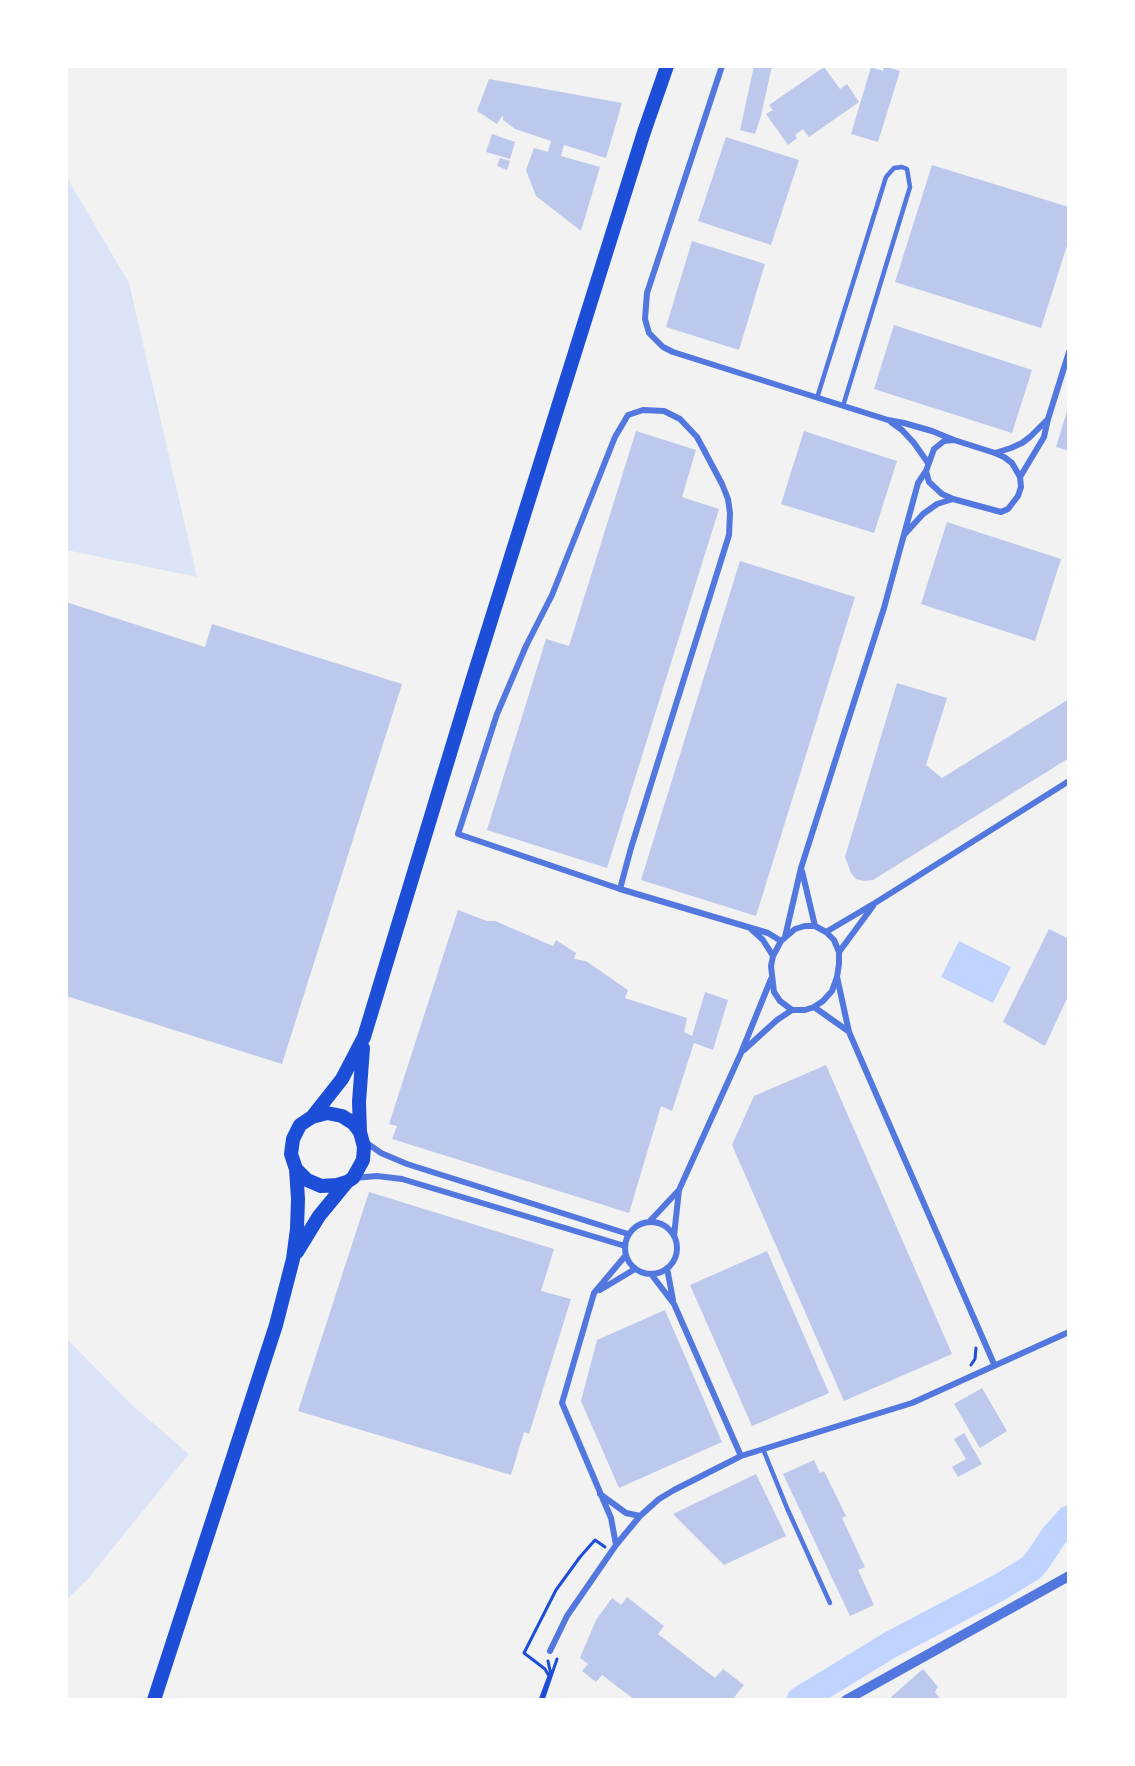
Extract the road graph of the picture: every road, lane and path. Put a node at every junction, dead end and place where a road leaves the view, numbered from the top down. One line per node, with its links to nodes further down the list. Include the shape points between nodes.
1 (660, 66): 4 (main road)
2 (667, 66): 4 (main road)
3 (722, 66): 6 (street, via 647,293 645,319 649,333 663,348 673,352)
4 (655, 98): 32 (main road)
5 (1069, 352): 8 (street)
6 (817, 398): 7 (street); 7 (lane, via 886,177 894,168 902,167 907,169 910,187)
7 (843, 406): 9 (street)
8 (1048, 419): 11 (street, via 1022,443); 14 (street, via 1044,437)
9 (888, 420): 10 (street); 12 (street, via 908,436)
10 (954, 440): 11 (street); 12 (street, via 938,445)
11 (994, 453): 14 (street, via 1012,463)
12 (928, 463): 13 (street)
13 (926, 471): 15 (street, via 935,489); 16 (street, via 918,483)
14 (1020, 477): 15 (street, via 1018,496 1004,512)
15 (953, 499): 16 (street, via 923,514)
16 (904, 536): 18 (street)
17 (1069, 781): 20 (street)
18 (801, 868): 21 (street); 24 (street)
19 (620, 889): 19 (street, via 458,834 497,714 525,645 552,595 615,437 628,416 643,410 664,411 680,419 698,436 728,499 729,535); 22 (street)
20 (875, 903): 23 (street); 25 (street)
21 (815, 926): 23 (street); 24 (street, via 795,929)
22 (750, 928): 24 (street); 26 (street)
23 (826, 932): 25 (street)
24 (783, 939): 26 (street)
25 (839, 952): 27 (street)
26 (773, 956): 28 (street)
27 (837, 977): 29 (street, via 832,991); 31 (street)
28 (771, 979): 30 (street, via 780,1001); 33 (street)
29 (813, 1007): 30 (street); 31 (street)
30 (792, 1010): 33 (street)
31 (849, 1032): 51 (street)
32 (364, 1037): 34 (main road, via 342,1079); 35 (main road, via 359,1102)
33 (741, 1053): 38 (street)
34 (312, 1116): 35 (main road, via 342,1116); 36 (main road, via 300,1125 293,1139 291,1154)
35 (362, 1136): 37 (main road, via 363,1161); 40 (street, via 381,1153 407,1164)
36 (296, 1169): 37 (main road, via 321,1186); 44 (main road, via 298,1209)
37 (350, 1180): 42 (street, via 377,1176 402,1179); 44 (main road, via 319,1216)
38 (679, 1190): 39 (street); 41 (street)
39 (649, 1222): 40 (street); 41 (street, via 663,1225)
40 (628, 1234): 42 (street)
41 (674, 1236): 45 (street, via 676,1253)
42 (625, 1246): 43 (street)
43 (626, 1255): 46 (street); 48 (street)
44 (293, 1259): 61 (main road, via 276,1325)
45 (667, 1268): 47 (street); 49 (street)
46 (635, 1269): 47 (street); 48 (street)
47 (651, 1274): 49 (street)
48 (594, 1293): 54 (street, via 561,1403)
49 (674, 1304): 53 (street)
50 (1069, 1332): 51 (street)
51 (994, 1364): 52 (street, via 912,1403)
52 (763, 1449): 53 (street); 58 (lane)
53 (741, 1456): 55 (street, via 674,1490)
54 (600, 1494): 55 (street, via 626,1514); 56 (street, via 611,1518)
55 (640, 1516): 56 (street)
56 (616, 1545): 59 (street, via 567,1616)
57 (1069, 1576): 63 (street)
58 (830, 1603)
59 (550, 1651)
60 (551, 1677): 62 (path)
61 (154, 1700)
62 (543, 1700)
63 (846, 1700)

